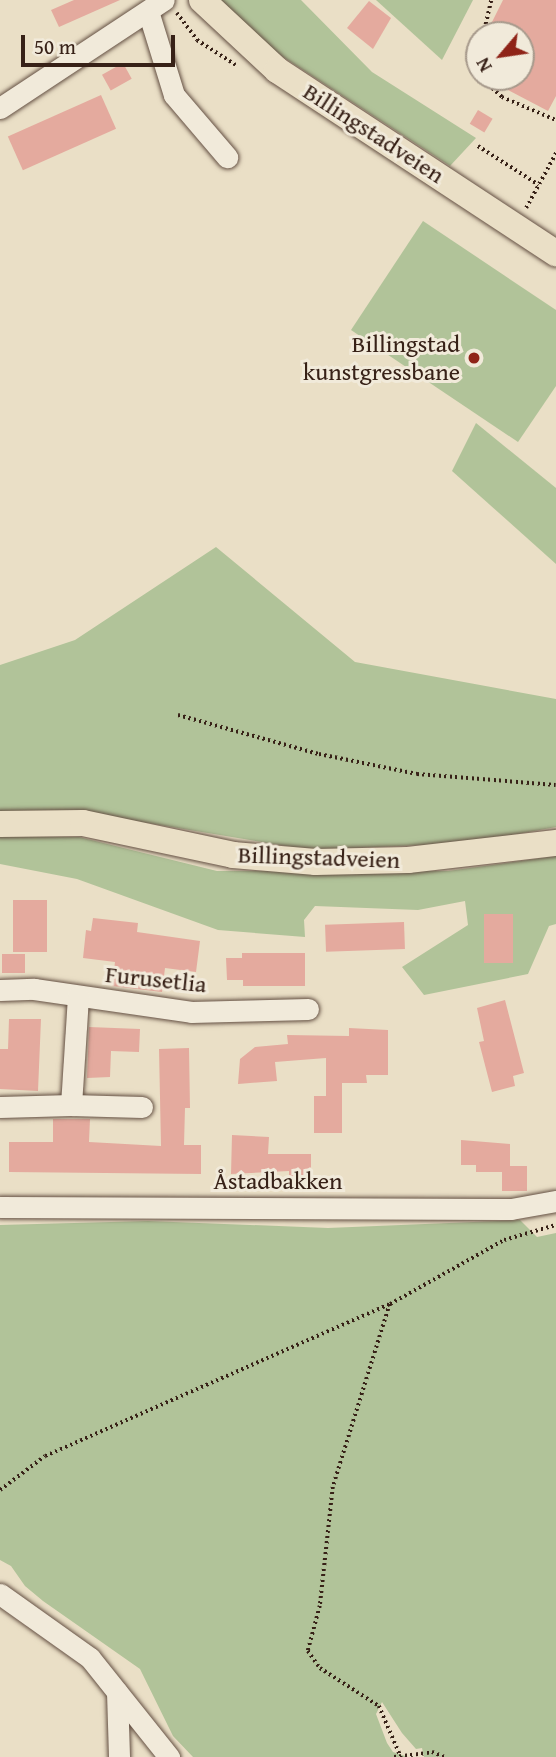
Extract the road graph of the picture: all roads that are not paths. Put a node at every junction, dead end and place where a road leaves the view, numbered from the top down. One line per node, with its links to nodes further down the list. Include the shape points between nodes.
1 (202, 0): 5 (main road, Billingstadveien, via 277,70)
2 (156, 5): 3 (street); 4 (street, via 174,95)
3 (0, 108)
4 (227, 157)
5 (550, 242)
6 (0, 824): 7 (main road, Billingstadveien, via 83,822 233,855 316,862 408,860)
7 (556, 843)
8 (0, 990): 9 (street, Furusetlia, via 34,989)
9 (78, 996): 10 (street, Furusetlia, via 191,1012); 11 (street)
10 (308, 1009)
11 (71, 1105): 12 (street); 13 (street)
12 (0, 1107)
13 (142, 1107)
14 (556, 1201): 15 (street, Åstadbakken, via 511,1209)
15 (0, 1207)
16 (0, 1594): 17 (street, via 90,1658)
17 (117, 1692): 18 (street); 19 (street)
18 (119, 1757)
19 (169, 1757)

